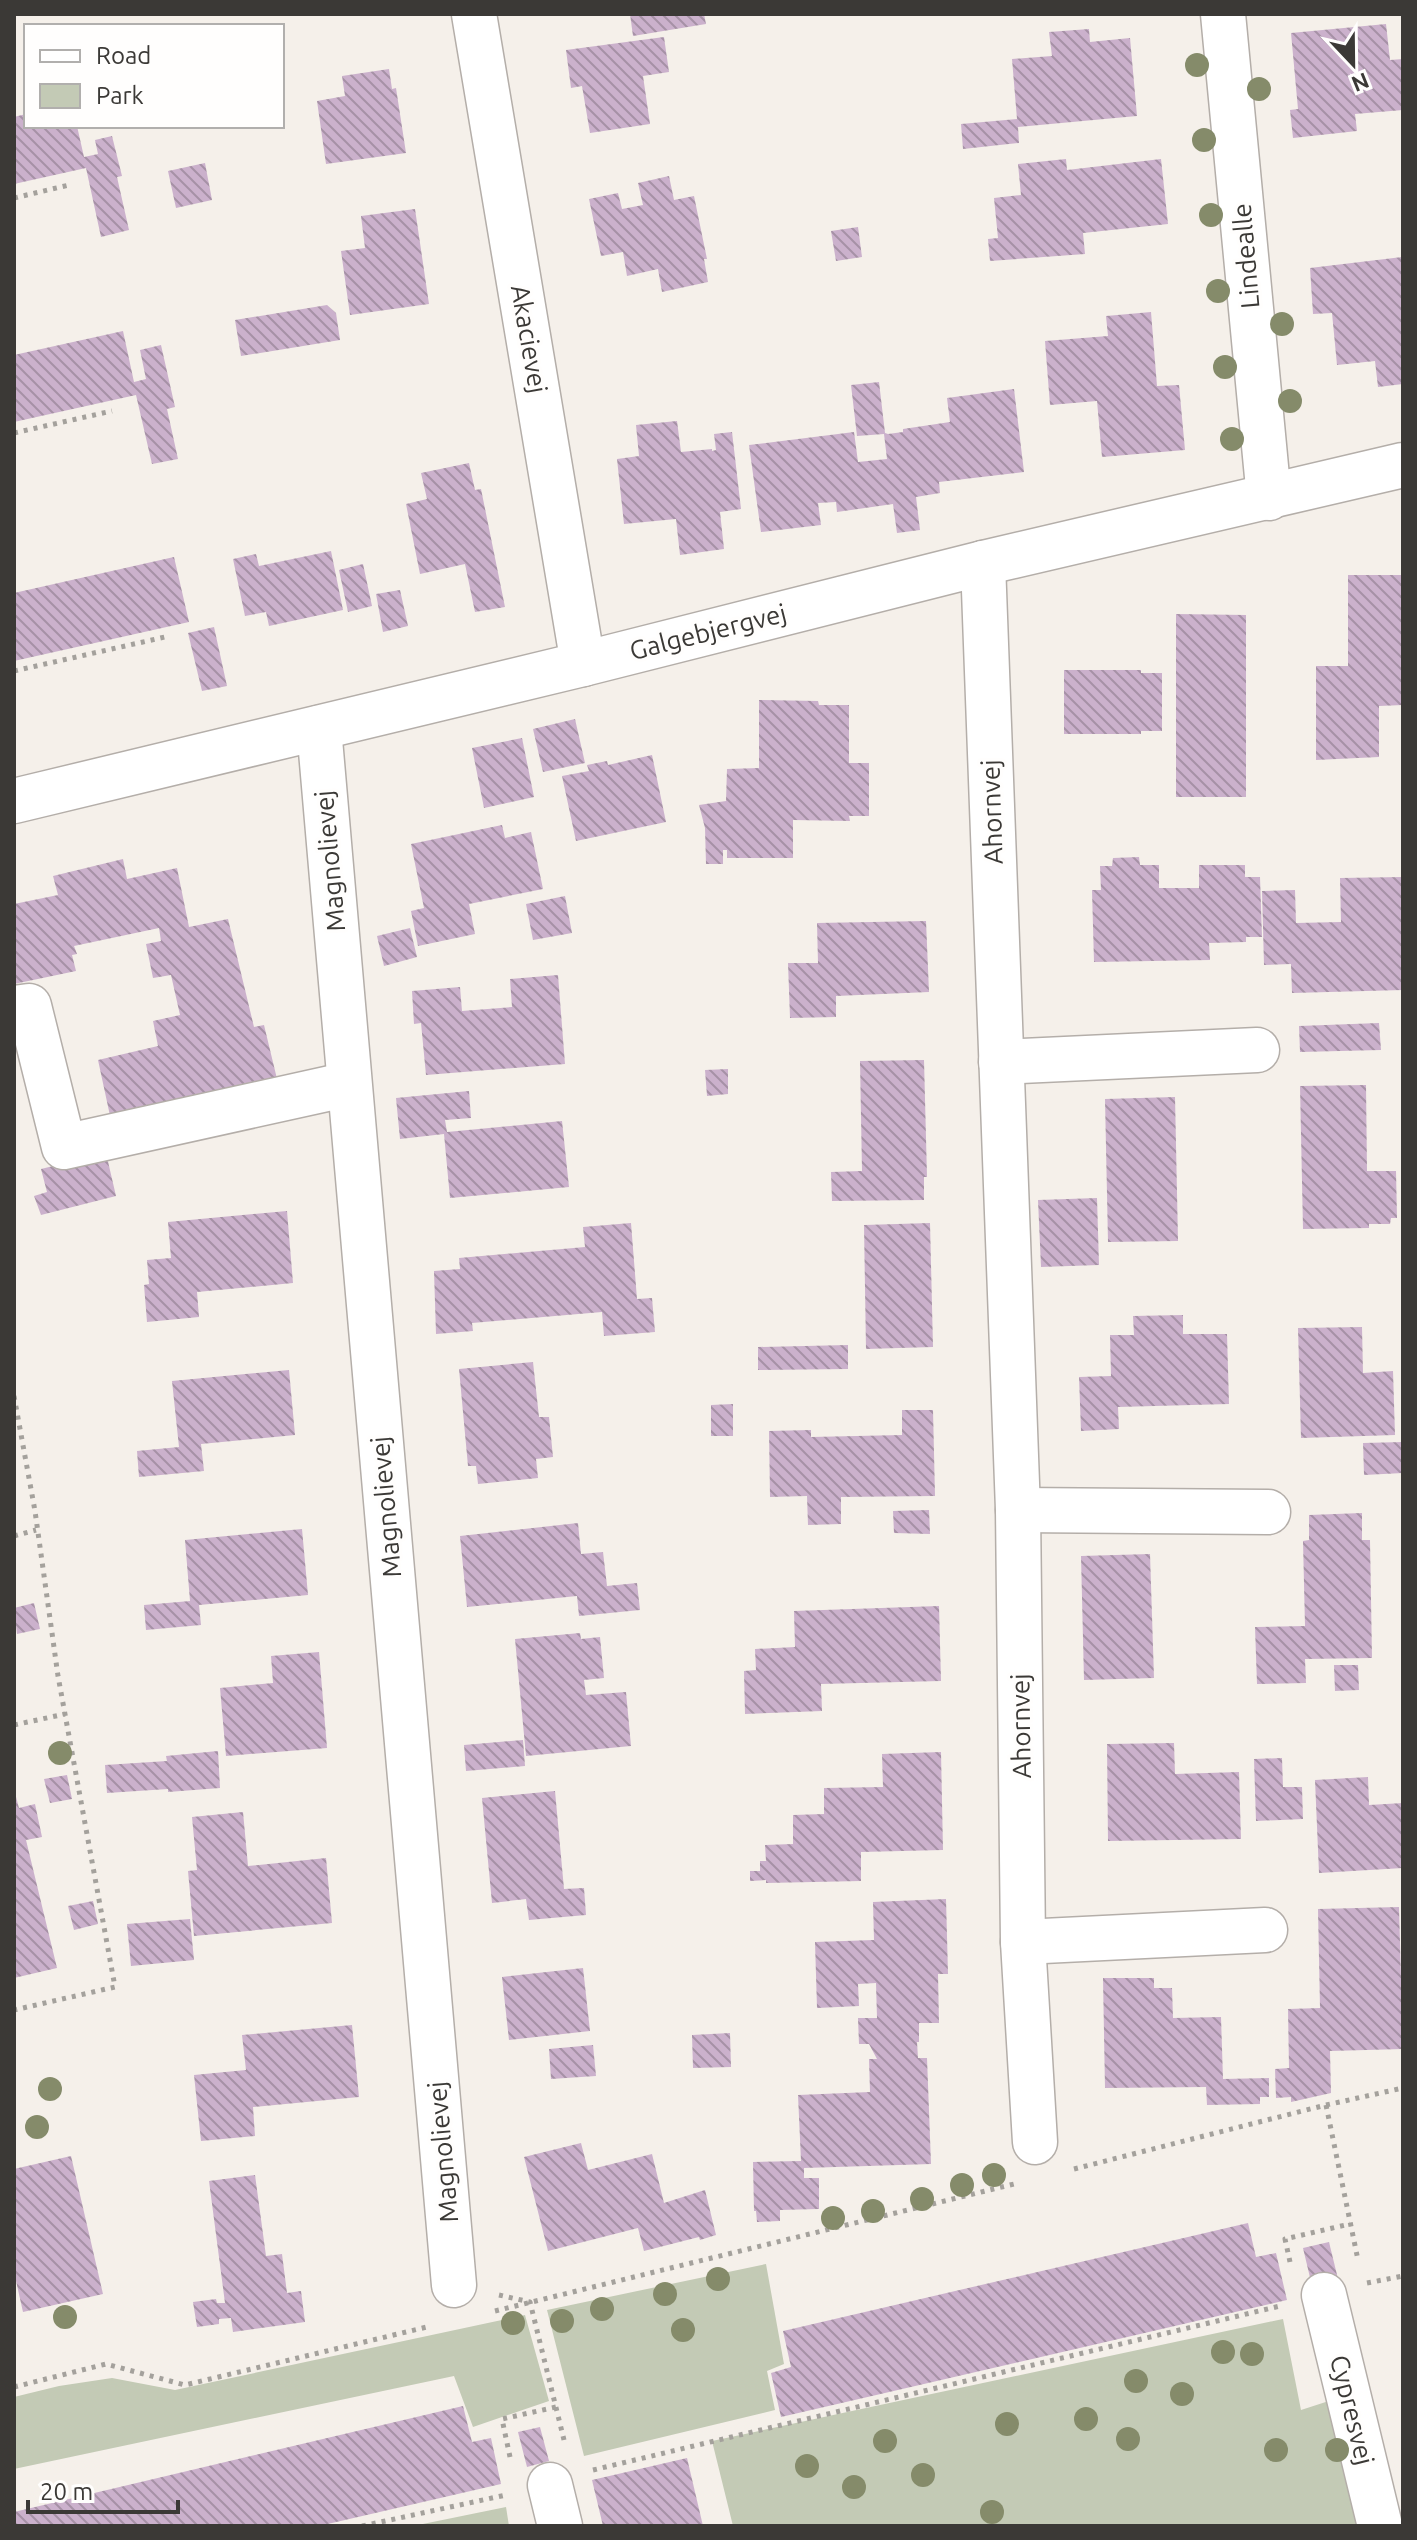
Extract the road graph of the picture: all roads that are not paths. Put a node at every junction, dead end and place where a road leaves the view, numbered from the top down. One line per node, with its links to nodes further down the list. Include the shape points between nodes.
1 (474, 14): 6 (street, Akacievej)
2 (1223, 14): 4 (street, Lindealle)
3 (1403, 465): 4 (street, Galgebjergvej)
4 (1269, 498): 5 (street, Galgebjergvej)
5 (983, 563): 6 (street, Galgebjergvej); 11 (street, Ahornvej)
6 (583, 664): 7 (street, Galgebjergvej)
7 (319, 728): 8 (street, Galgebjergvej); 12 (street, Magnolievej)
8 (14, 801)
9 (14, 1008): 12 (street, via 29,1006 64,1147)
10 (1257, 1050): 11 (street)
11 (1001, 1062): 13 (street, Ahornvej)
12 (349, 1084): 19 (street, Magnolievej)
13 (1018, 1510): 14 (street); 16 (street, Ahornvej)
14 (1268, 1512)
15 (1265, 1930): 16 (street)
16 (1023, 1942): 17 (street, Ahornvej)
17 (1028, 2162)
18 (1343, 2290): 20 (street, Cypresvej)
19 (460, 2308)
20 (1380, 2526)

